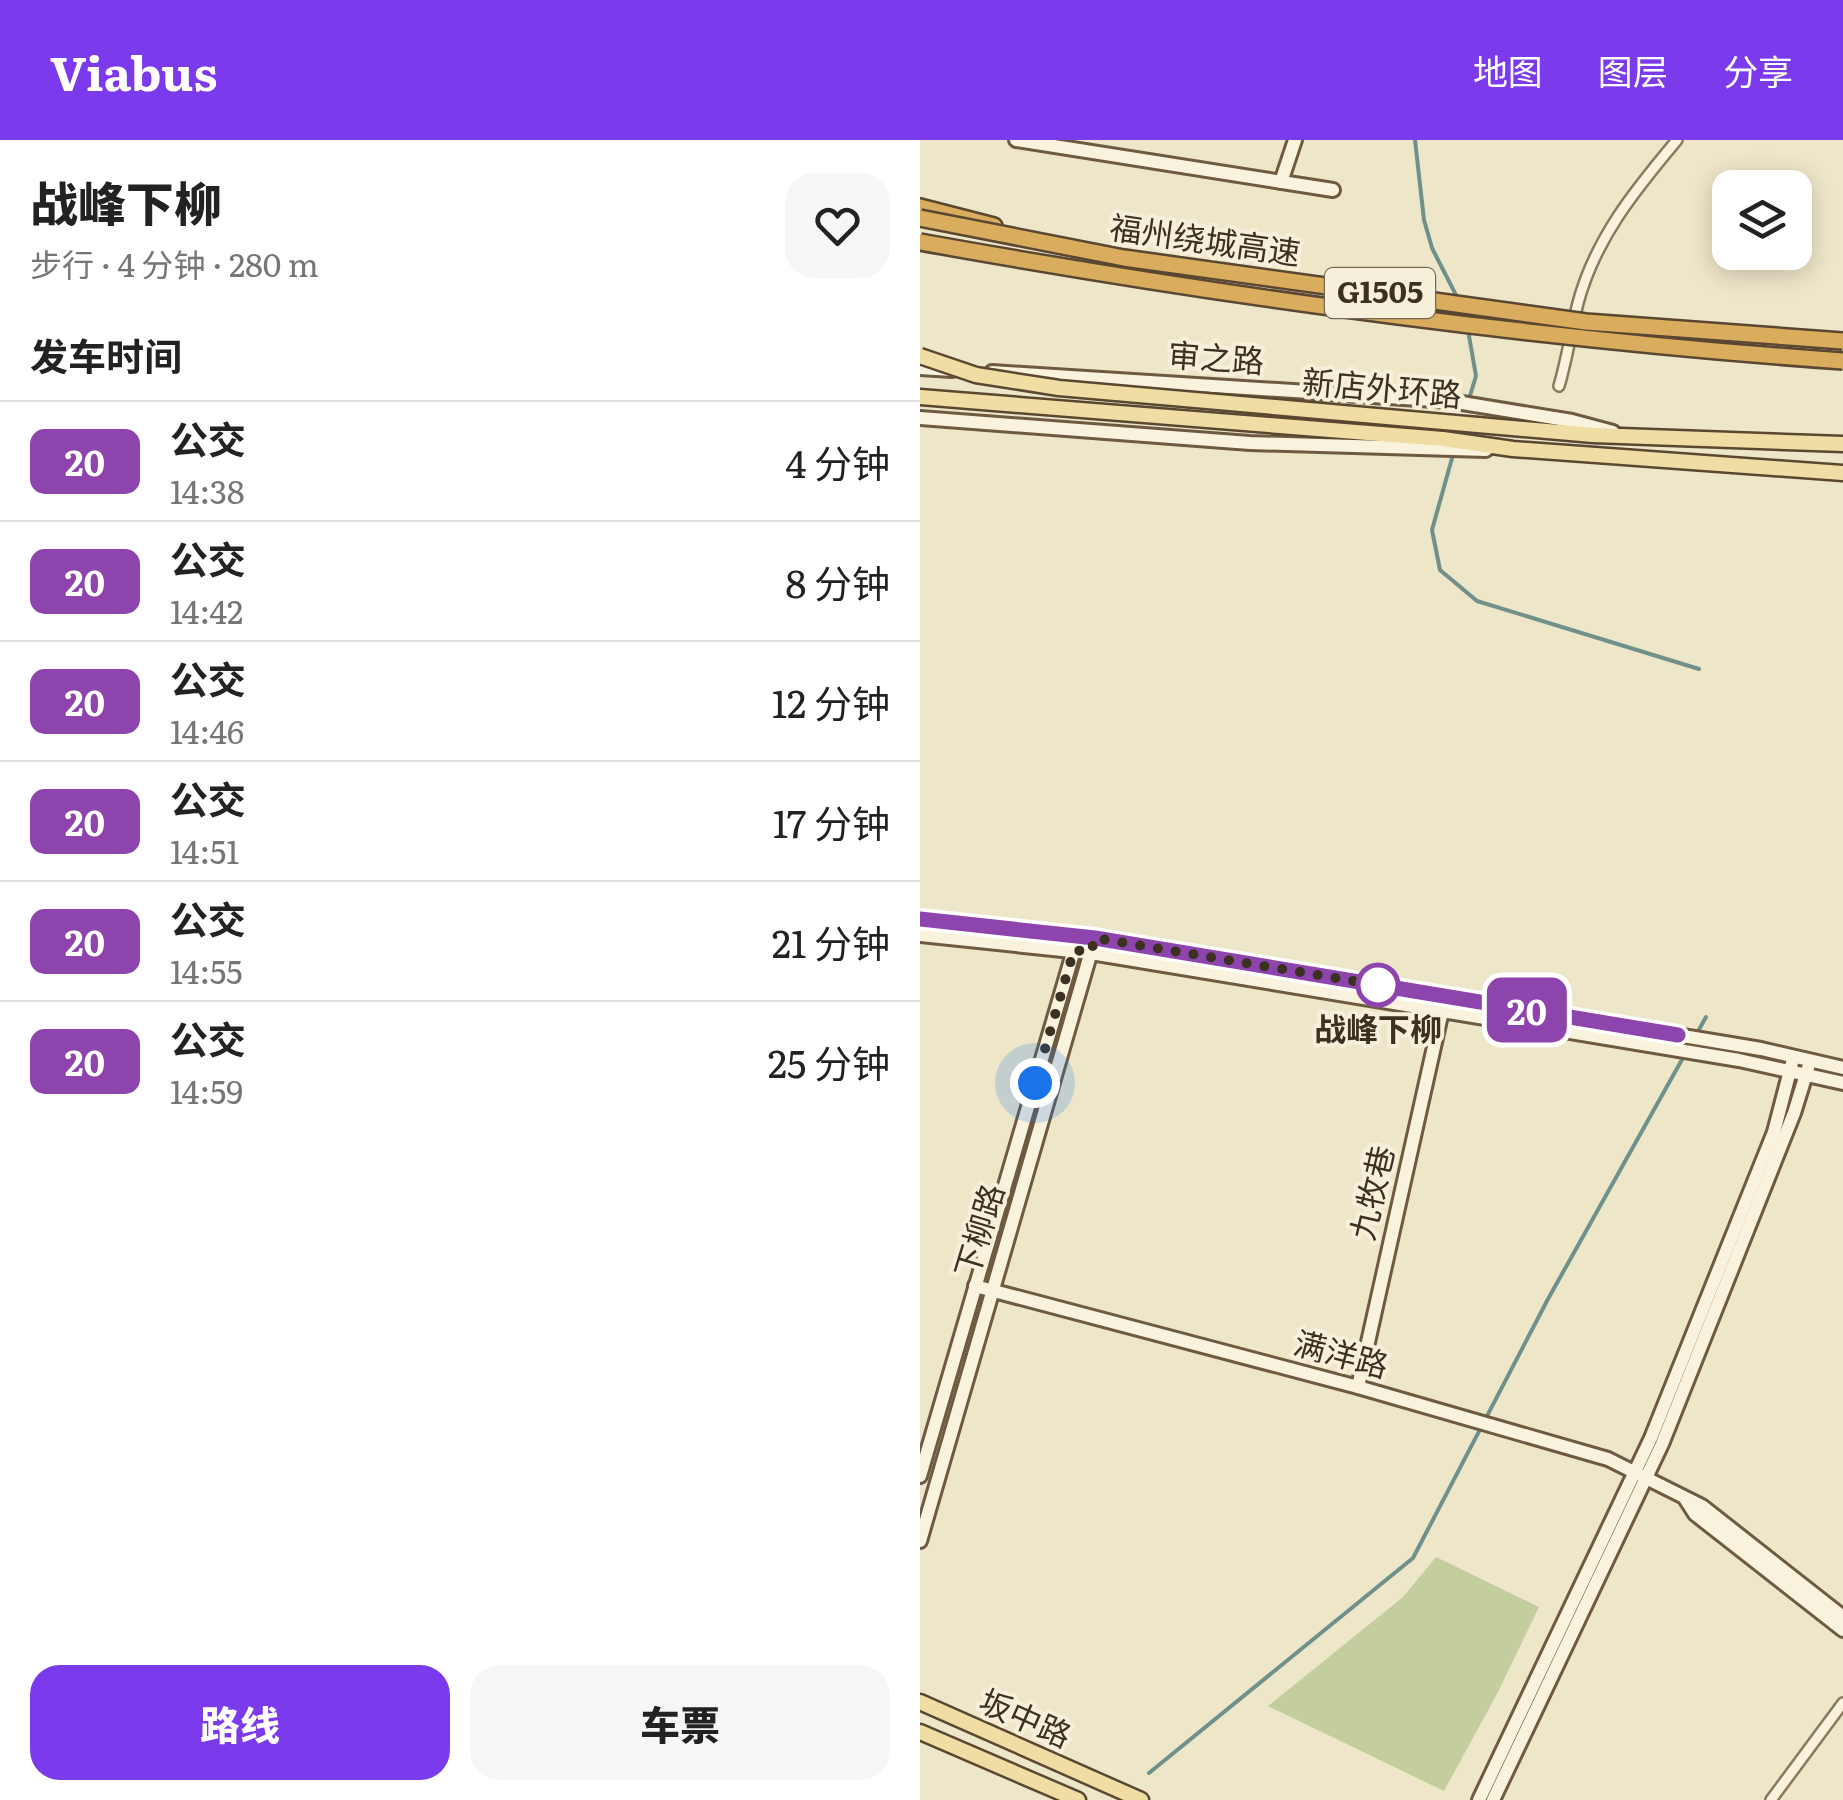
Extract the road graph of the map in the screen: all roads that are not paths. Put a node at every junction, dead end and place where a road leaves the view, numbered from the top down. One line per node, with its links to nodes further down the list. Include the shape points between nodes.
1 (1016, 140): 4 (main road)
2 (1295, 140): 4 (main road)
3 (1676, 140): 14 (street, via 1602,243 1578,303)
4 (1282, 182): 5 (main road)
5 (1333, 190)
6 (920, 207): 9 (highway, bridge)
7 (920, 218): 9 (highway, 福州绕城高速 / G1505, bridge)
8 (920, 242): 12 (highway, 福州绕城高速 / G1505, bridge, via 1392,318)
9 (1124, 258): 10 (highway, 福州绕城高速 / G1505, bridge, via 1586,322)
10 (1843, 341)
11 (920, 356): 17 (main road, 新店外环路, bridge, via 976,376 1059,388)
12 (1843, 361)
13 (920, 368): 17 (main road, 审之路, via 1450,401)
14 (1560, 386)
15 (920, 397): 19 (main road, 新店外环路)
16 (920, 418): 19 (main road, via 1250,442)
17 (1625, 436): 18 (main road, 新店外环路)
18 (1843, 444)
19 (1474, 446): 20 (main road, 新店外环路)
20 (1843, 473)
21 (920, 919): 23 (main road)
22 (920, 935): 23 (main road)
23 (1076, 943): 24 (main road); 30 (main road, 下柳路)
24 (1093, 945): 25 (main road); 26 (main road, via 1678,1035); 31 (main road, 下柳路)
25 (1442, 1011): 26 (main road, via 1696,1054); 32 (main road, 九牧巷)
26 (1792, 1062): 27 (main road); 34 (main road, via 1774,1132)
27 (1808, 1066): 28 (main road); 29 (main road); 34 (main road)
28 (1843, 1068)
29 (1843, 1083)
30 (974, 1286): 31 (main road, 满洋路); 33 (main road, 下柳路)
31 (990, 1290): 32 (main road, 满洋路); 36 (main road, 下柳路)
32 (1358, 1387): 34 (main road, 满洋路, via 1608,1459)
33 (920, 1476)
34 (1641, 1476): 35 (main road, 满洋路); 44 (main road); 45 (main road)
35 (1685, 1498): 37 (main road, 满洋路); 38 (main road, 满洋路, via 1696,1514)
36 (920, 1541)
37 (1843, 1617)
38 (1843, 1630)
39 (920, 1702): 42 (main road, 坂中路)
40 (1843, 1703): 46 (street)
41 (920, 1732): 43 (main road, 坂中路)
42 (1137, 1798)
43 (1078, 1800)
44 (1479, 1800)
45 (1493, 1800)
46 (1771, 1800)

